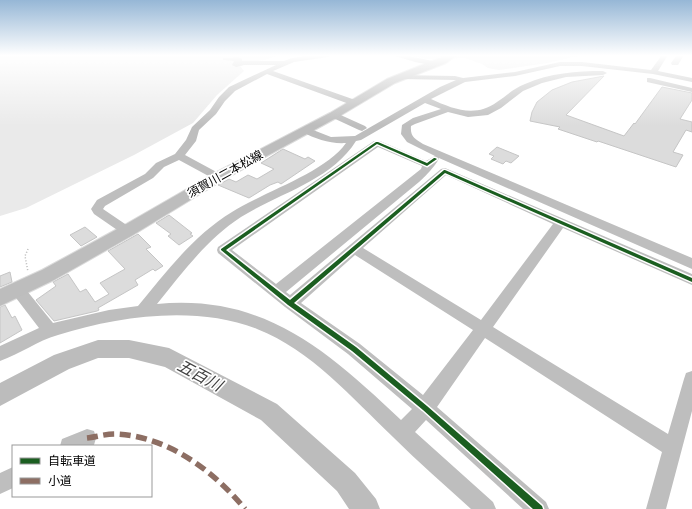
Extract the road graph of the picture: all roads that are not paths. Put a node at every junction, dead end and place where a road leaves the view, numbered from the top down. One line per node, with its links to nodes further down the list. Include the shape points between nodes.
1 (252, 79): 17 (street, via 232,89 222,99 213,112 195,129 191,141)
2 (288, 79): 11 (street)
3 (398, 79): 11 (main road, 須賀川二本松線)
4 (458, 79): 8 (street)
5 (474, 79): 8 (street)
6 (549, 79): 12 (street, via 517,91 492,110 468,113)
7 (645, 79): 9 (street)
8 (463, 80): 10 (street)
9 (692, 90)
10 (425, 100): 12 (street); 15 (street)
11 (355, 102): 13 (main road, 須賀川二本松線)
12 (448, 109): 23 (street, via 435,116 414,120 407,125 406,134 410,140)
13 (334, 115): 14 (main road, 須賀川二本松線); 15 (street)
14 (305, 130): 16 (street, via 326,139); 19 (main road, 須賀川二本松線)
15 (367, 130): 16 (street); 18 (street)
16 (353, 139): 30 (street, via 341,154 312,174 227,220 202,243)
17 (180, 156): 19 (street); 21 (street, via 160,165 150,176 124,189 98,207 98,211)
18 (431, 162): 24 (street); 27 (street, via 415,180); 27 (street, via 377,143 223,250)
19 (218, 177): 21 (main road, 須賀川二本松線)
20 (561, 222): 22 (street, via 445,171); 25 (street); 31 (street)
21 (127, 231): 26 (main road, 須賀川二本松線)
22 (354, 248): 29 (street); 31 (street)
23 (692, 264)
24 (692, 273)
25 (692, 280)
26 (24, 287): 28 (main road, 須賀川二本松線); 32 (street)
27 (276, 292): 29 (street)
28 (0, 298)
29 (290, 303): 35 (street, via 354,349)
30 (144, 310): 32 (street); 36 (street, via 224,313 263,324 309,350 351,384)
31 (483, 329): 35 (street); 39 (street)
32 (50, 330): 33 (street)
33 (0, 354)
34 (692, 379): 39 (street)
35 (425, 408): 36 (street); 43 (street)
36 (402, 432): 42 (street)
37 (87, 438): 38 (street)
38 (70, 445)
39 (673, 448): 44 (street)
40 (12, 478): 41 (street)
41 (0, 484)
42 (486, 509)
43 (539, 509)
44 (656, 509)

